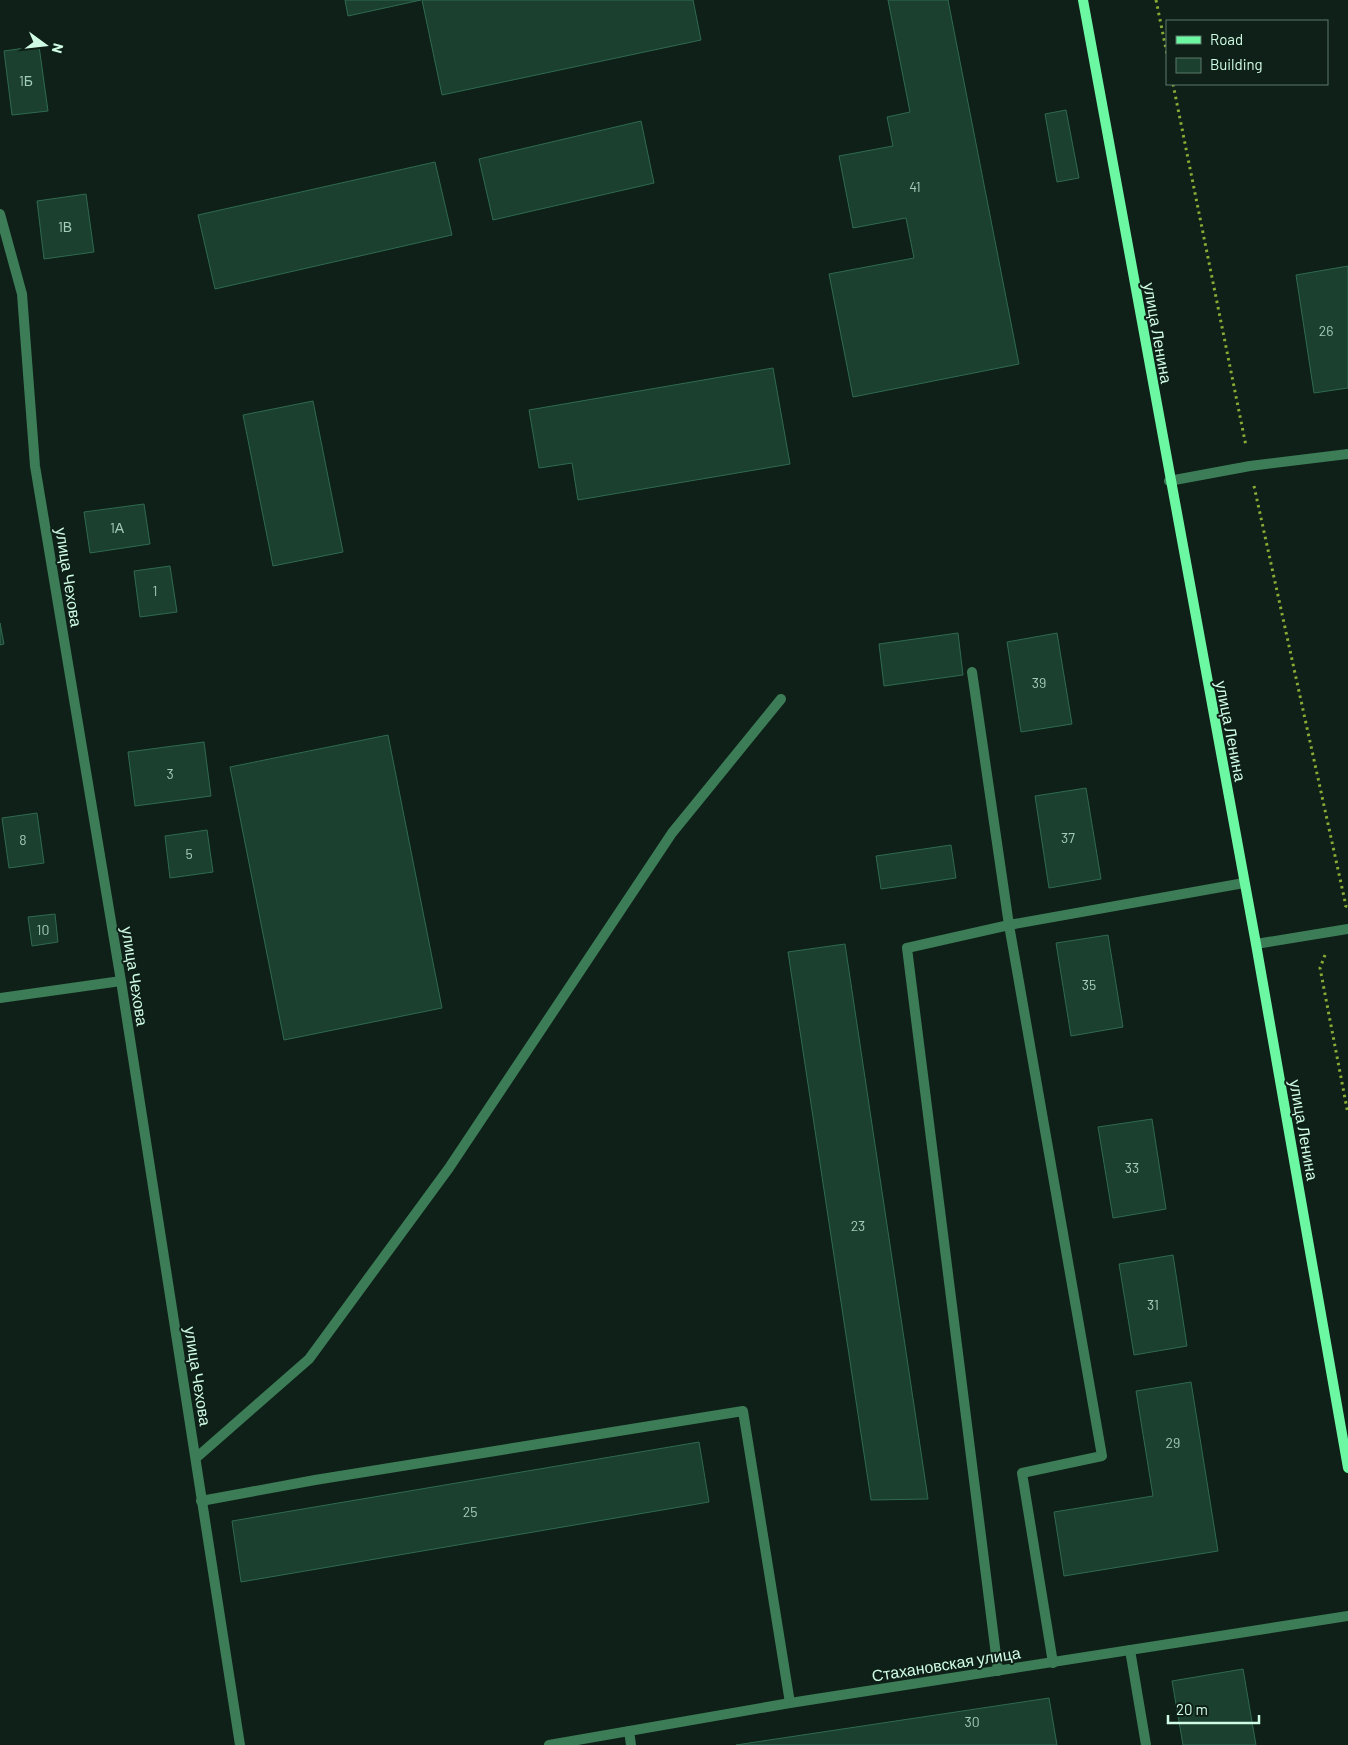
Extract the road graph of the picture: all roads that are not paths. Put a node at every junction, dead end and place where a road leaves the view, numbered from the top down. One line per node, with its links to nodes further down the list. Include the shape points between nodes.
1 (1084, 0): 4 (main road, улица Ленина)
2 (0, 214): 11 (street, улица Чехова, via 22,294 35,466)
3 (1348, 454): 4 (street, via 1250,466)
4 (1170, 481): 7 (main road, улица Ленина)
5 (972, 672): 8 (street)
6 (781, 699): 13 (street, via 672,833 449,1168 309,1359)
7 (1244, 883): 8 (street); 10 (main road, улица Ленина)
8 (1009, 925): 18 (street, via 1102,1456 1022,1473); 19 (street, via 907,948)
9 (1348, 929): 10 (street)
10 (1256, 944): 14 (main road, улица Ленина)
11 (121, 981): 12 (street); 13 (street, улица Чехова)
12 (0, 998)
13 (196, 1458): 15 (street, улица Чехова)
14 (1348, 1468)
15 (201, 1501): 20 (street, via 743,1411); 22 (street, улица Чехова)
16 (1348, 1616): 17 (street, Стахановская улица)
17 (1130, 1650): 18 (street, Стахановская улица); 25 (street)
18 (1053, 1663): 19 (street, Стахановская улица)
19 (998, 1671): 20 (street, Стахановская улица)
20 (790, 1703): 21 (street, Стахановская улица)
21 (628, 1731): 23 (street, Стахановская улица); 24 (street)
22 (240, 1745)
23 (549, 1745)
24 (631, 1745)
25 (1146, 1745)

